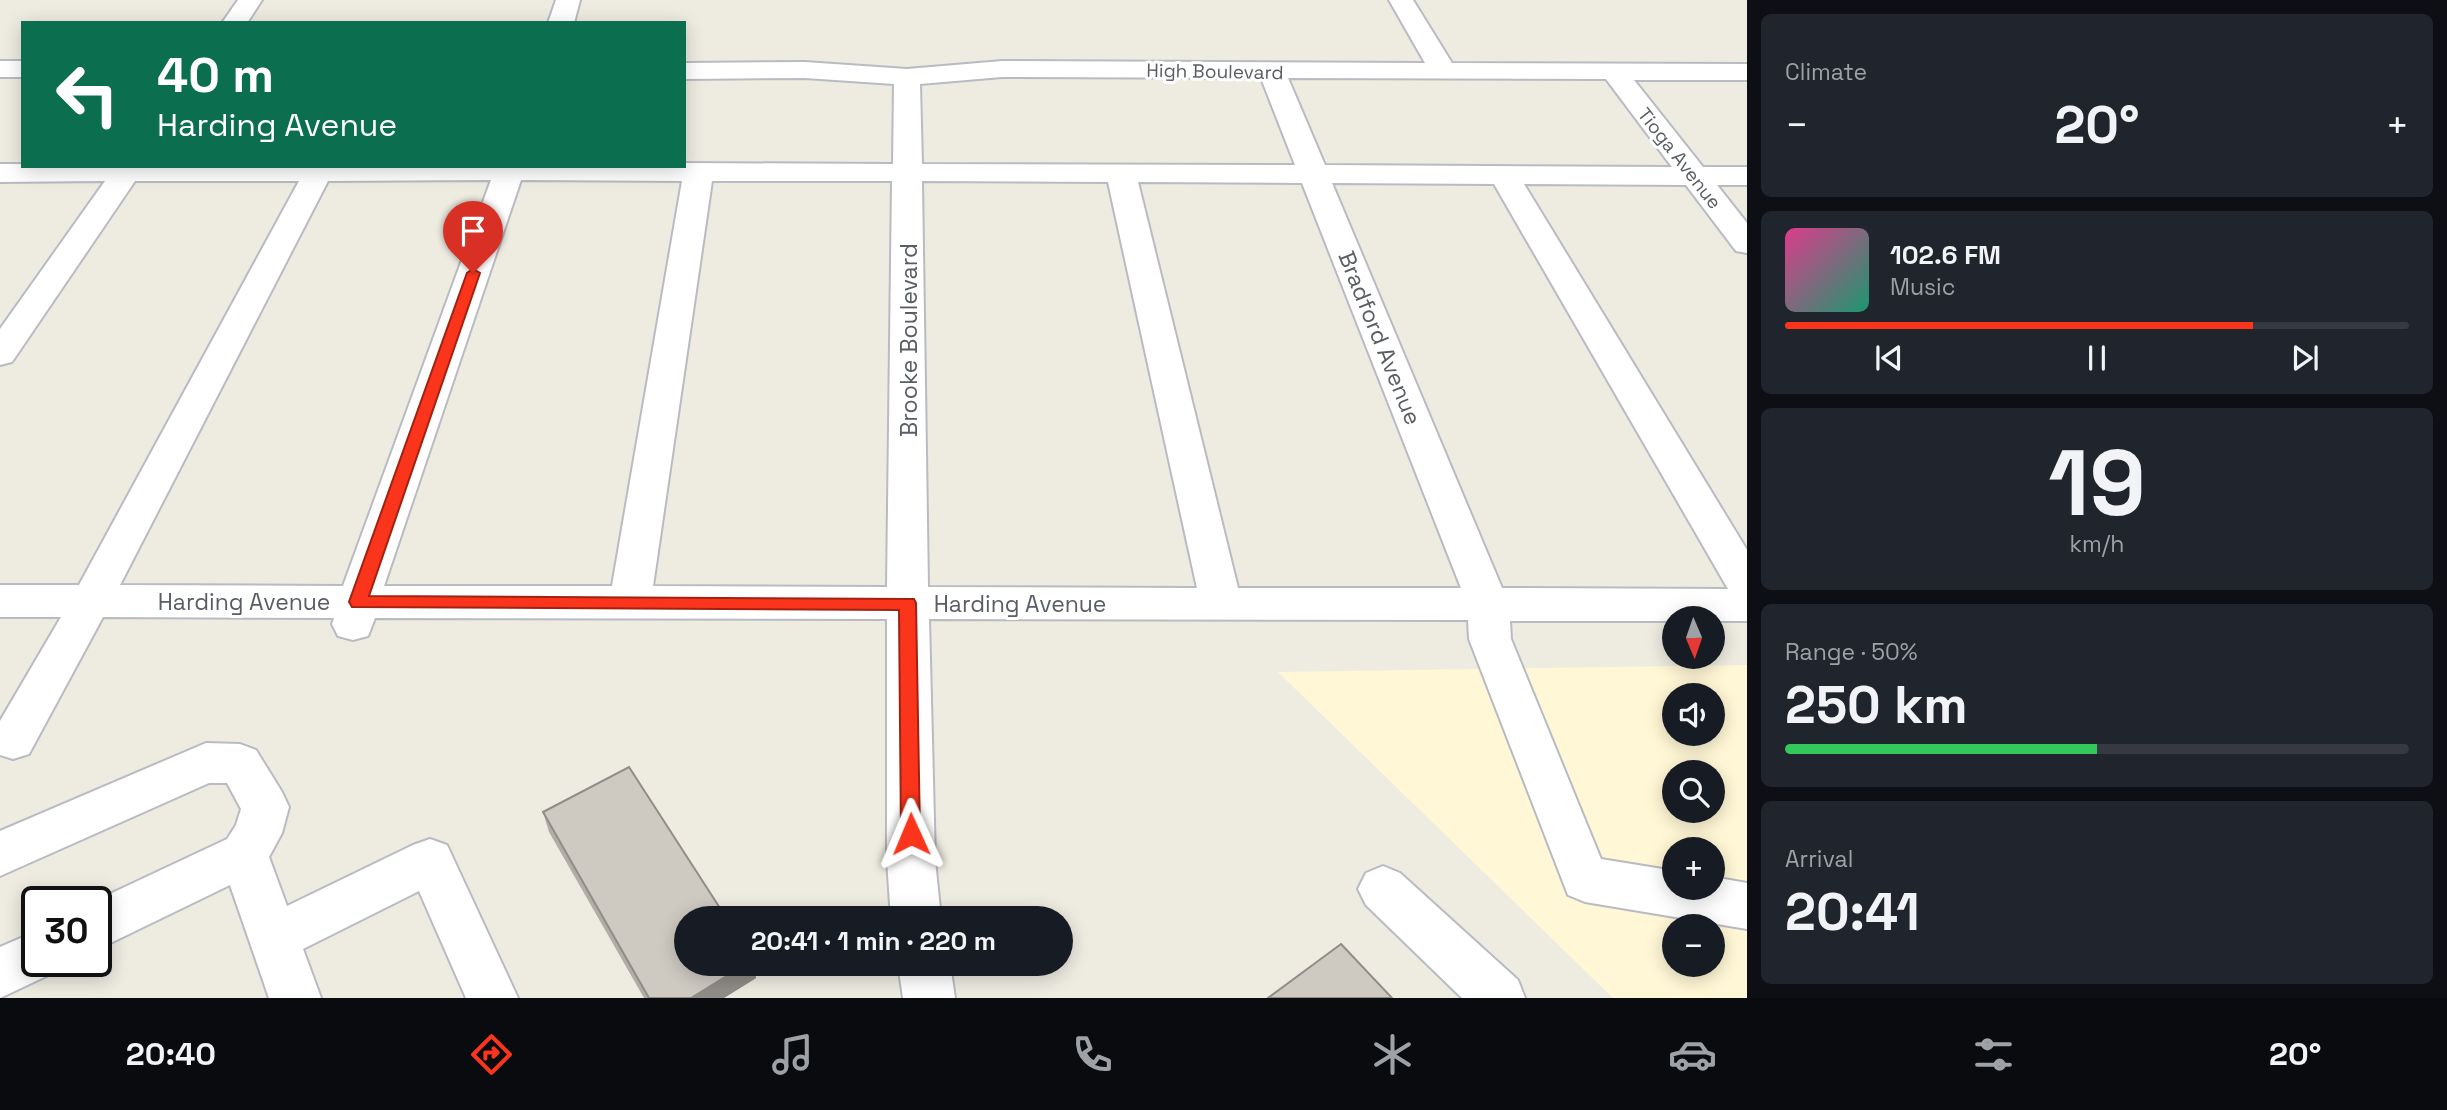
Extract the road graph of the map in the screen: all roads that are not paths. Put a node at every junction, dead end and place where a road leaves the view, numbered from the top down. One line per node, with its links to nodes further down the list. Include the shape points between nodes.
1 (250, 0): 4 (street)
2 (568, 0): 5 (street)
3 (1401, 0): 10 (street)
4 (235, 21)
5 (562, 21)
6 (0, 69): 7 (street)
7 (21, 69)
8 (686, 71): 13 (street, High Boulevard, via 805,70)
9 (1272, 72): 10 (street, High Boulevard); 13 (street, High Boulevard, via 1002,69); 21 (street, Bradford Avenue)
10 (1444, 72): 11 (street, High Boulevard)
11 (1614, 72): 12 (street, High Boulevard); 24 (street, Tioga Avenue)
12 (1747, 72)
13 (908, 77): 19 (street, Brooke Boulevard)
14 (129, 169): 16 (street); 17 (street); 26 (street)
15 (510, 169): 16 (street); 18 (street); 35 (street)
16 (318, 172): 29 (street)
17 (0, 173)
18 (698, 174): 19 (street); 30 (street)
19 (909, 175): 20 (street); 31 (street, Brooke Boulevard)
20 (1121, 175): 21 (street); 32 (street)
21 (1313, 176): 23 (street); 33 (street, Bradford Avenue)
22 (1747, 176): 24 (street)
23 (1506, 177): 24 (street); 27 (street)
24 (1695, 177): 25 (street, Tioga Avenue)
25 (1747, 244)
26 (0, 354)
27 (1747, 585)
28 (0, 601): 29 (street, Harding Avenue)
29 (91, 601): 35 (street, Harding Avenue); 36 (street)
30 (630, 603): 31 (street, Harding Avenue); 35 (street, Harding Avenue)
31 (908, 603): 32 (street, Harding Avenue); 40 (street, Brooke Boulevard)
32 (1221, 604): 33 (street, Harding Avenue)
33 (1488, 604): 34 (street, Harding Avenue); 41 (street, Bradford Avenue, via 1490,639 1585,879)
34 (1747, 605)
35 (355, 615)
36 (13, 740)
37 (0, 854): 38 (street, via 206,763 240,764 265,807 258,833)
38 (244, 854): 42 (street); 43 (street)
39 (1383, 889): 50 (street)
40 (915, 906)
41 (1747, 906)
42 (112, 918)
43 (274, 938): 47 (street); 48 (street, via 430,860)
44 (21, 963): 45 (street)
45 (0, 973)
46 (925, 976): 49 (street)
47 (295, 998)
48 (492, 998)
49 (929, 998)
50 (1499, 998)

